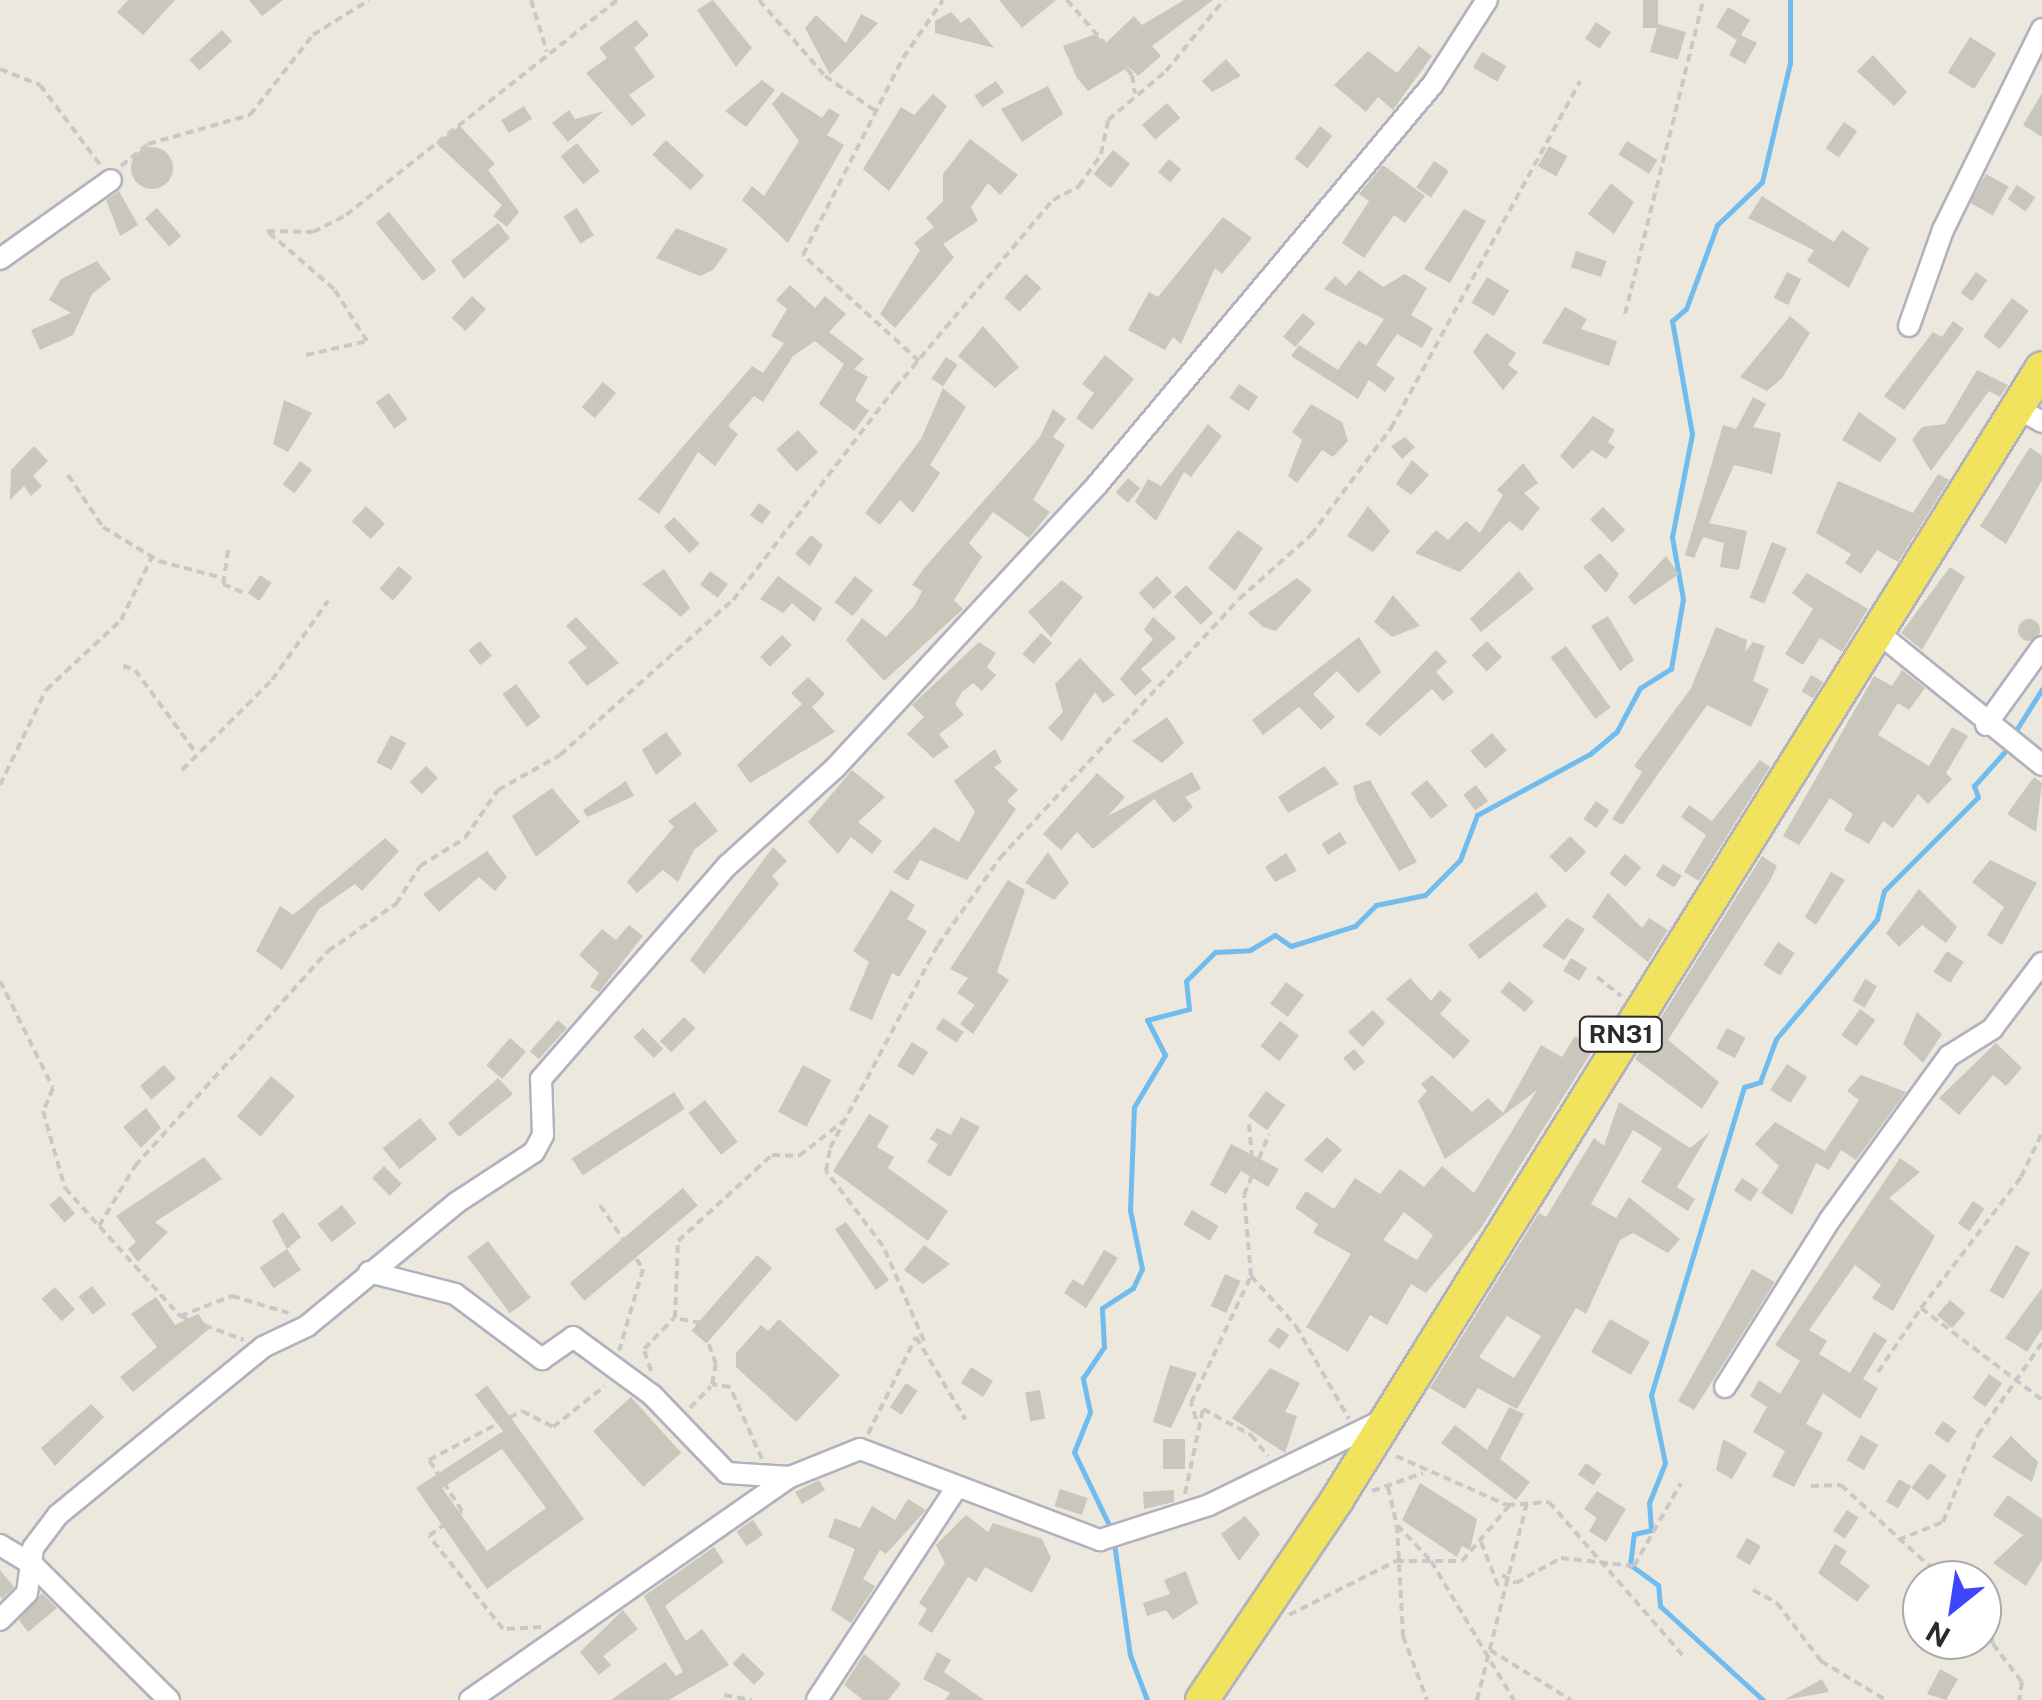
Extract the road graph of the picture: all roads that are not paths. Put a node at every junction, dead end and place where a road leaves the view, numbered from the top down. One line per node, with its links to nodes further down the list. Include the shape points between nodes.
1 (1487, 0): 13 (street, via 1433,84 1097,485 835,768 728,865 541,1079 542,1135 534,1152)
2 (2042, 29): 5 (street, via 1950,213)
3 (110, 180): 4 (street)
4 (0, 259)
5 (1909, 326)
6 (2042, 368): 7 (main road, RN31)
7 (2029, 415): 8 (main road, RN31)
8 (1876, 631): 10 (street); 15 (main road, RN31)
9 (2042, 647): 10 (street)
10 (1986, 726): 11 (street)
11 (2042, 765)
12 (2042, 963): 14 (street, via 1992,1029 1950,1056 1829,1221)
13 (369, 1272): 16 (street, via 455,1294 542,1359 571,1336 652,1394 727,1473); 19 (street, via 315,1321 263,1348 58,1515 33,1548)
14 (1725, 1387)
15 (1369, 1428): 17 (street, via 1177,1517 1095,1540); 24 (main road, RN31, via 1338,1498)
16 (790, 1476): 17 (street, via 865,1448); 22 (street)
17 (957, 1487): 23 (street)
18 (0, 1545): 19 (street)
19 (32, 1565): 20 (street, via 27,1593); 21 (street)
20 (0, 1620)
21 (169, 1700)
22 (470, 1700)
23 (817, 1700)
24 (1202, 1700)

